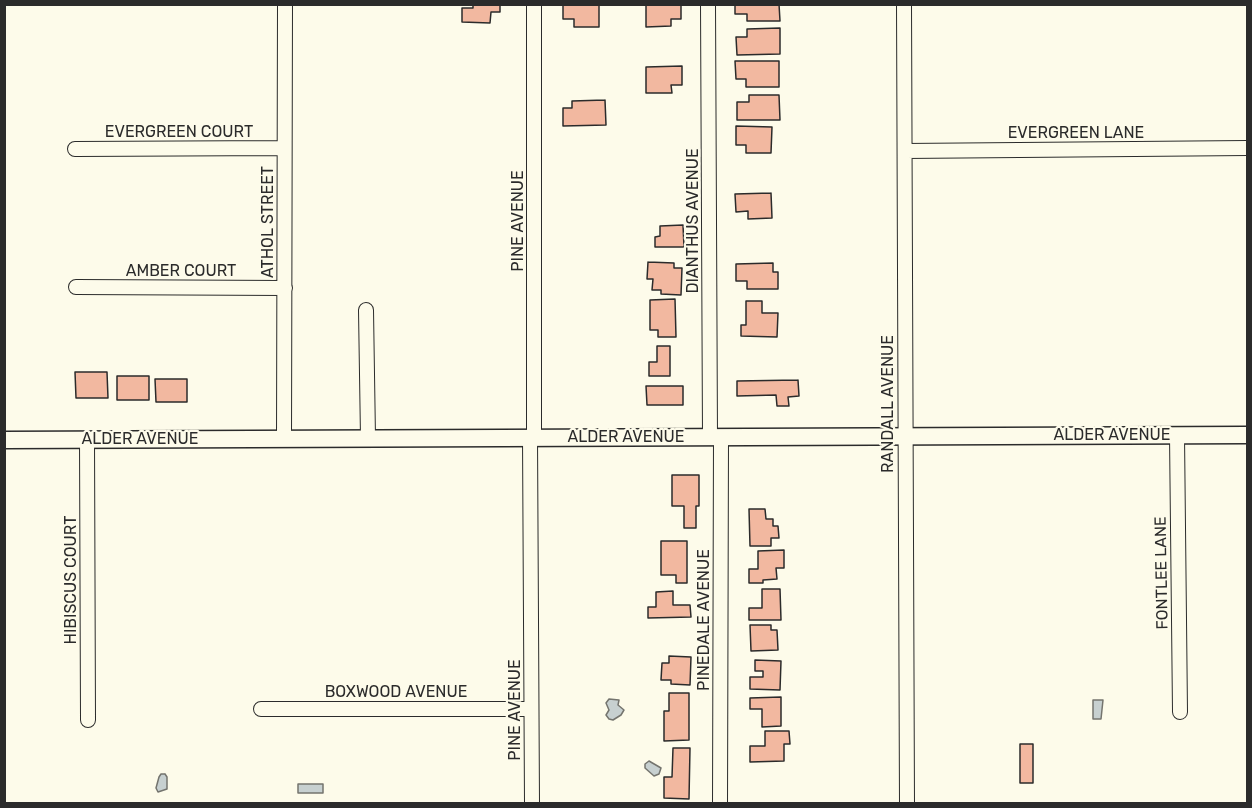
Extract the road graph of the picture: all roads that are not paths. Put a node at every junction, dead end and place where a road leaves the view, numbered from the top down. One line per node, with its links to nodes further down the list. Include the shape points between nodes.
1 (285, 4): 5 (street, ATHOL STREET)
2 (534, 4): 15 (street, PINE AVENUE)
3 (708, 4): 16 (street, DIANTHUS AVENUE)
4 (904, 4): 8 (street, RANDALL AVENUE)
5 (284, 148): 7 (street, EVERGREEN COURT); 10 (street, ATHOL STREET)
6 (1248, 148): 8 (street, EVERGREEN LANE)
7 (75, 149)
8 (905, 151): 14 (street, RANDALL AVENUE)
9 (76, 287): 10 (street, AMBER COURT)
10 (285, 288): 19 (street, ATHOL STREET)
11 (366, 310): 17 (street)
12 (1177, 435): 13 (main road, ALDER AVENUE); 14 (main road, ALDER AVENUE); 23 (street, FONTLEE LANE)
13 (1248, 435)
14 (904, 436): 16 (main road, ALDER AVENUE); 27 (street, RANDALL AVENUE)
15 (532, 437): 16 (main road, ALDER AVENUE); 17 (main road, ALDER AVENUE); 22 (street, PINE AVENUE)
16 (715, 437): 26 (street, PINEDALE AVENUE)
17 (368, 438): 19 (main road, ALDER AVENUE)
18 (87, 439): 19 (main road, ALDER AVENUE); 20 (main road, ALDER AVENUE); 24 (street, HIBISCUS COURT)
19 (284, 439)
20 (4, 440)
21 (261, 709): 22 (street, BOXWOOD AVENUE)
22 (531, 709): 25 (street, PINE AVENUE)
23 (1180, 712)
24 (88, 720)
25 (532, 804)
26 (720, 804)
27 (907, 804)

